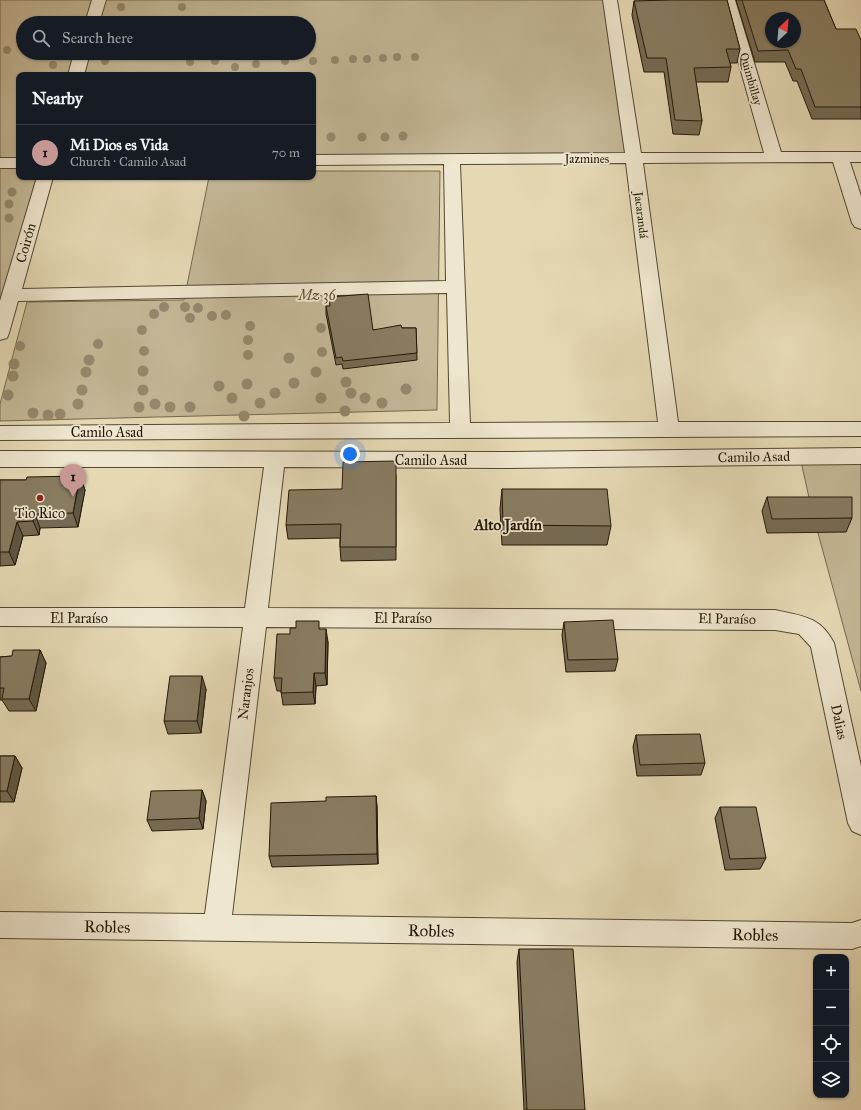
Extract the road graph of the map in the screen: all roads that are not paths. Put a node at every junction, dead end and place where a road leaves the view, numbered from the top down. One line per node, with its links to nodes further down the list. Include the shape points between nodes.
1 (98, 0): 4 (street)
2 (610, 0): 11 (street, Jacarandá)
3 (728, 0): 9 (street, Quimbillay)
4 (94, 16)
5 (80, 60): 6 (street)
6 (77, 72)
7 (840, 157): 8 (street, Jazmines); 9 (street, Jazmines); 16 (street)
8 (861, 157)
9 (774, 158): 11 (street, Jazmines)
10 (452, 159): 11 (street, Jazmines); 12 (street, Jazmines); 17 (street)
11 (634, 159): 21 (street, Jacarandá)
12 (316, 160)
13 (0, 163): 14 (street)
14 (16, 163)
15 (44, 180): 18 (street, Coirón)
16 (861, 223)
17 (456, 287): 18 (street); 22 (street)
18 (11, 295): 19 (street, Coirón)
19 (0, 333)
20 (861, 429): 21 (street, Camilo Asad)
21 (669, 430): 22 (street, Camilo Asad)
22 (460, 431): 23 (street, Camilo Asad)
23 (0, 433)
24 (861, 456): 26 (street, Camilo Asad, via 503,460)
25 (0, 459): 26 (street, Camilo Asad)
26 (275, 459): 28 (street, Naranjos)
27 (0, 618): 28 (street, El Paraíso)
28 (256, 618): 29 (street, El Paraíso, via 775,620); 32 (street, Naranjos)
29 (806, 626): 30 (street, Dalias, via 822,644)
30 (861, 823)
31 (0, 925): 32 (street, Robles)
32 (217, 928): 33 (street, Robles, via 852,936)
33 (861, 933)

